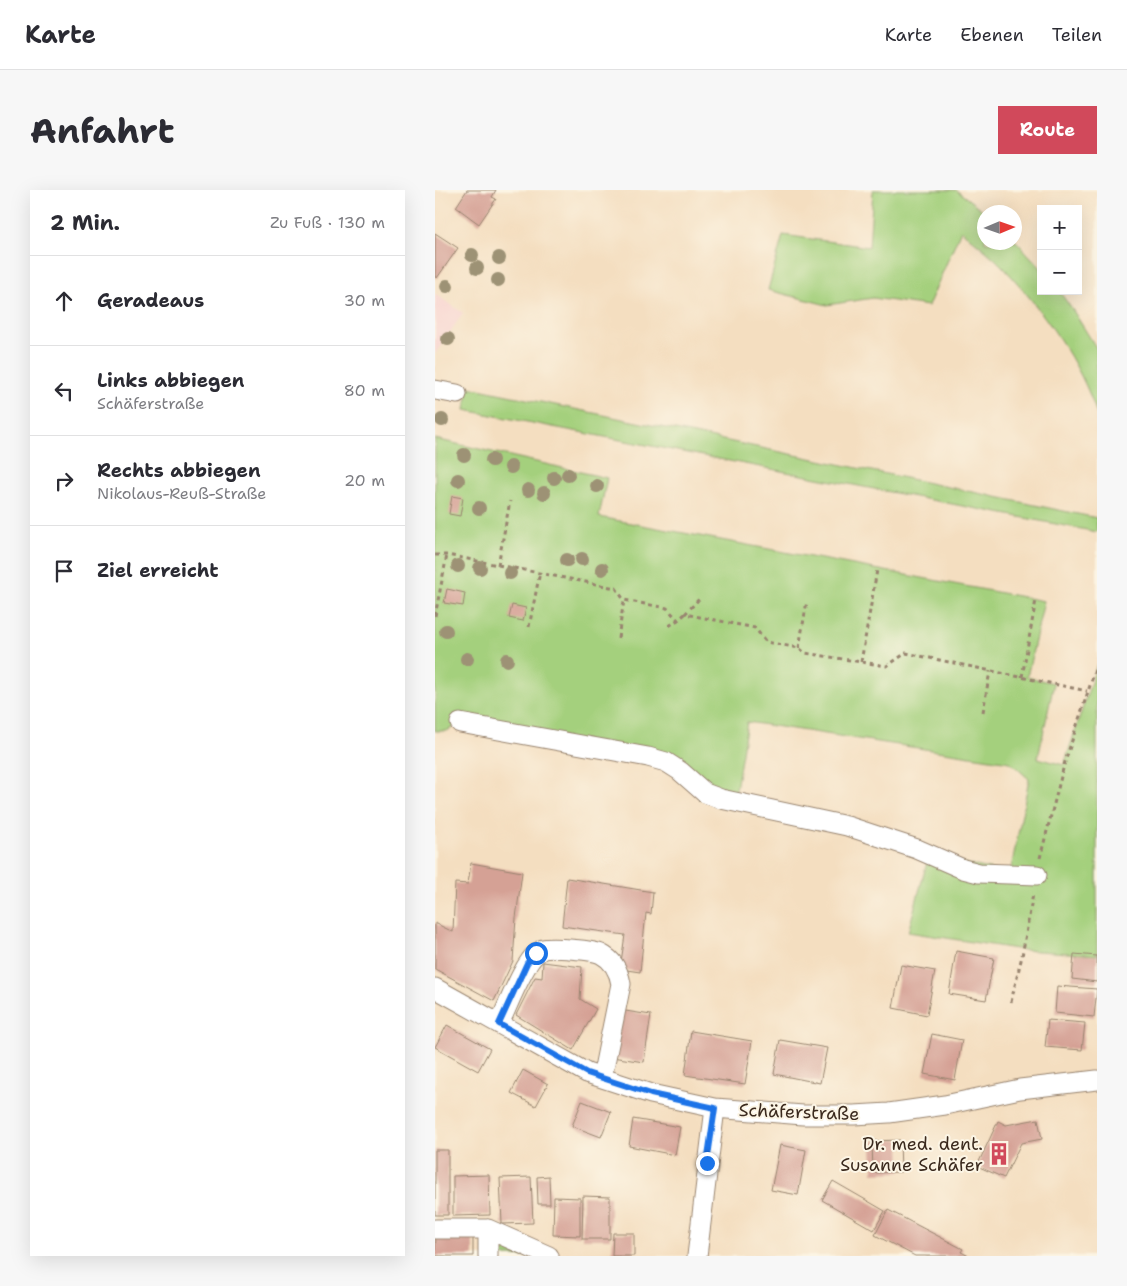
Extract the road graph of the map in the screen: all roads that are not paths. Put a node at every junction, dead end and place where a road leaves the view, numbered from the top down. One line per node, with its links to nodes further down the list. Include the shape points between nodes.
1 (435, 390): 2 (street)
2 (457, 394)
3 (460, 723): 4 (street, via 667,762 681,770 705,793 721,799 847,826 971,871)
4 (1037, 875)
5 (435, 988): 6 (street, Schäferstraße)
6 (499, 1024): 7 (street, Schäferstraße, via 587,1073); 7 (street, via 527,963 536,953 543,949 567,949 600,953 615,967 621,984)
7 (602, 1078): 9 (street, Schäferstraße, via 651,1094)
8 (1097, 1080): 9 (street, Schäferstraße, via 1020,1089 945,1105 880,1114 803,1115)
9 (715, 1108): 14 (street)
10 (435, 1229): 11 (street)
11 (488, 1229): 12 (street); 13 (street)
12 (488, 1256)
13 (549, 1256)
14 (697, 1256)

